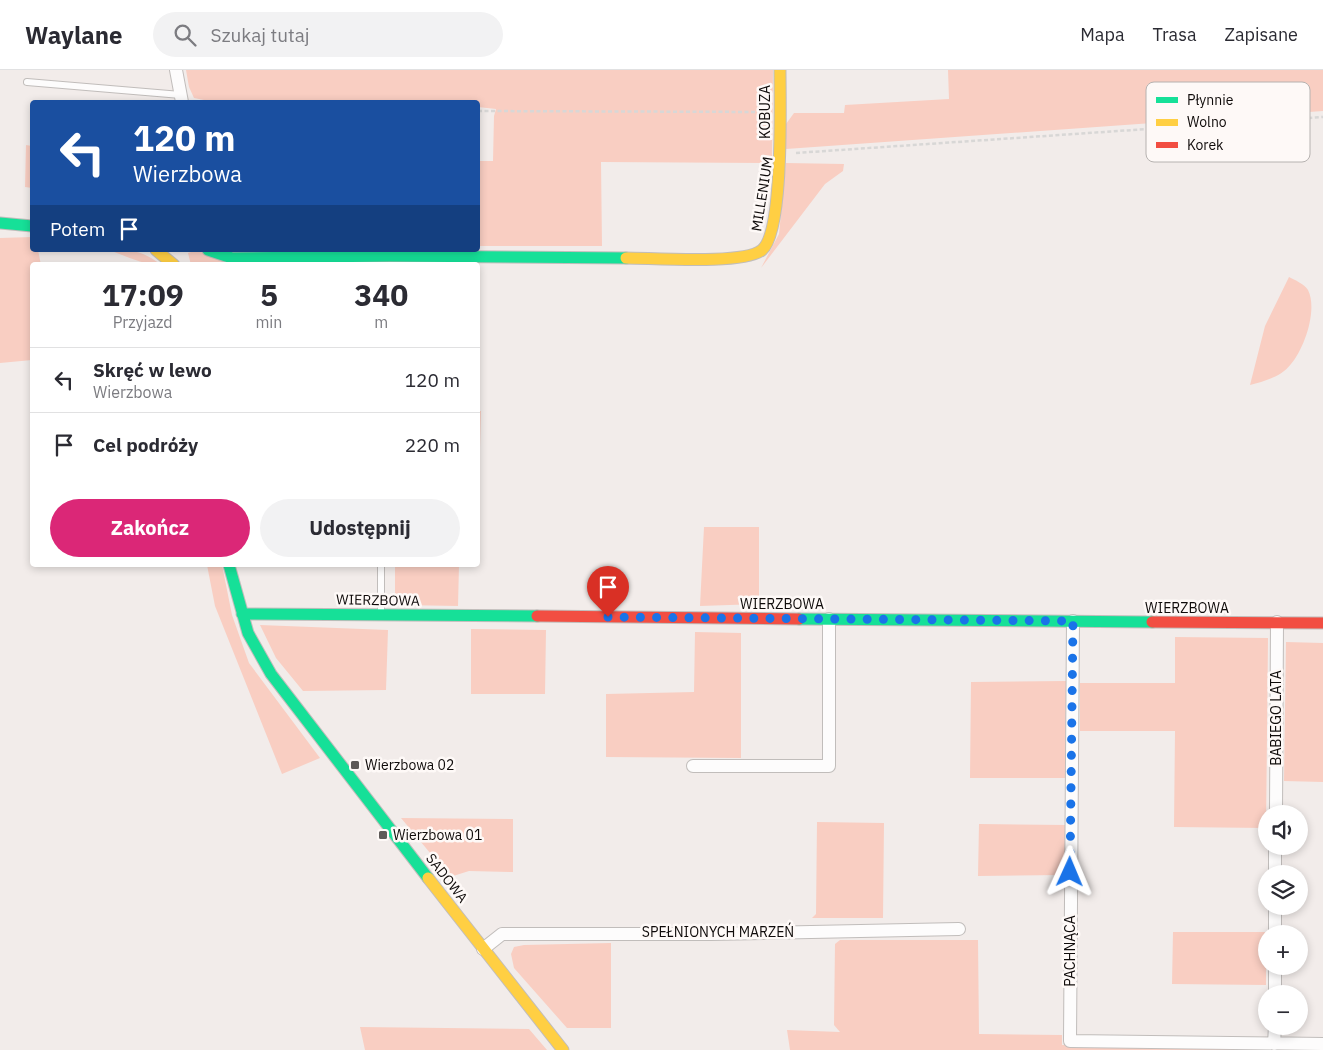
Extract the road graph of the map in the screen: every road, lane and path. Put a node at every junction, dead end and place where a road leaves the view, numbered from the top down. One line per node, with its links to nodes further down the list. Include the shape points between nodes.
1 (176, 70): 4 (street)
2 (780, 70): 6 (street, KOBUZA)
3 (27, 82): 4 (lane)
4 (182, 98)
5 (480, 111): 6 (path)
6 (780, 112): 10 (street, KOBUZA)
7 (1323, 117): 8 (path, MILLENIUM)
8 (1310, 118)
9 (1146, 129): 10 (path, MILLENIUM)
10 (780, 154): 14 (street, MILLENIUM, via 772,236 762,250 748,256 726,259 232,258)
11 (0, 223): 12 (street)
12 (30, 226)
13 (160, 252): 15 (street)
14 (214, 252)
15 (171, 262)
16 (230, 567): 18 (street, SADOWA)
17 (381, 567): 19 (lane)
18 (242, 614): 19 (street, WIERZBOWA); 27 (street, SADOWA, via 253,644 271,674)
19 (381, 615): 20 (street, WIERZBOWA)
20 (829, 619): 21 (street, WIERZBOWA); 24 (street, via 829,766)
21 (1073, 621): 22 (street, WIERZBOWA); 29 (street, PACHNĄCA, via 1070,1041)
22 (1277, 622): 23 (street, WIERZBOWA); 25 (street, BABIEGO LATA)
23 (1323, 623)
24 (693, 766)
25 (1276, 805)
26 (958, 929): 27 (street, SPEŁNIONYCH MARZEŃ, via 502,934)
27 (483, 949): 31 (street, SADOWA)
28 (1274, 1035): 29 (street)
29 (1274, 1044): 30 (street)
30 (1323, 1044)
31 (564, 1050)

